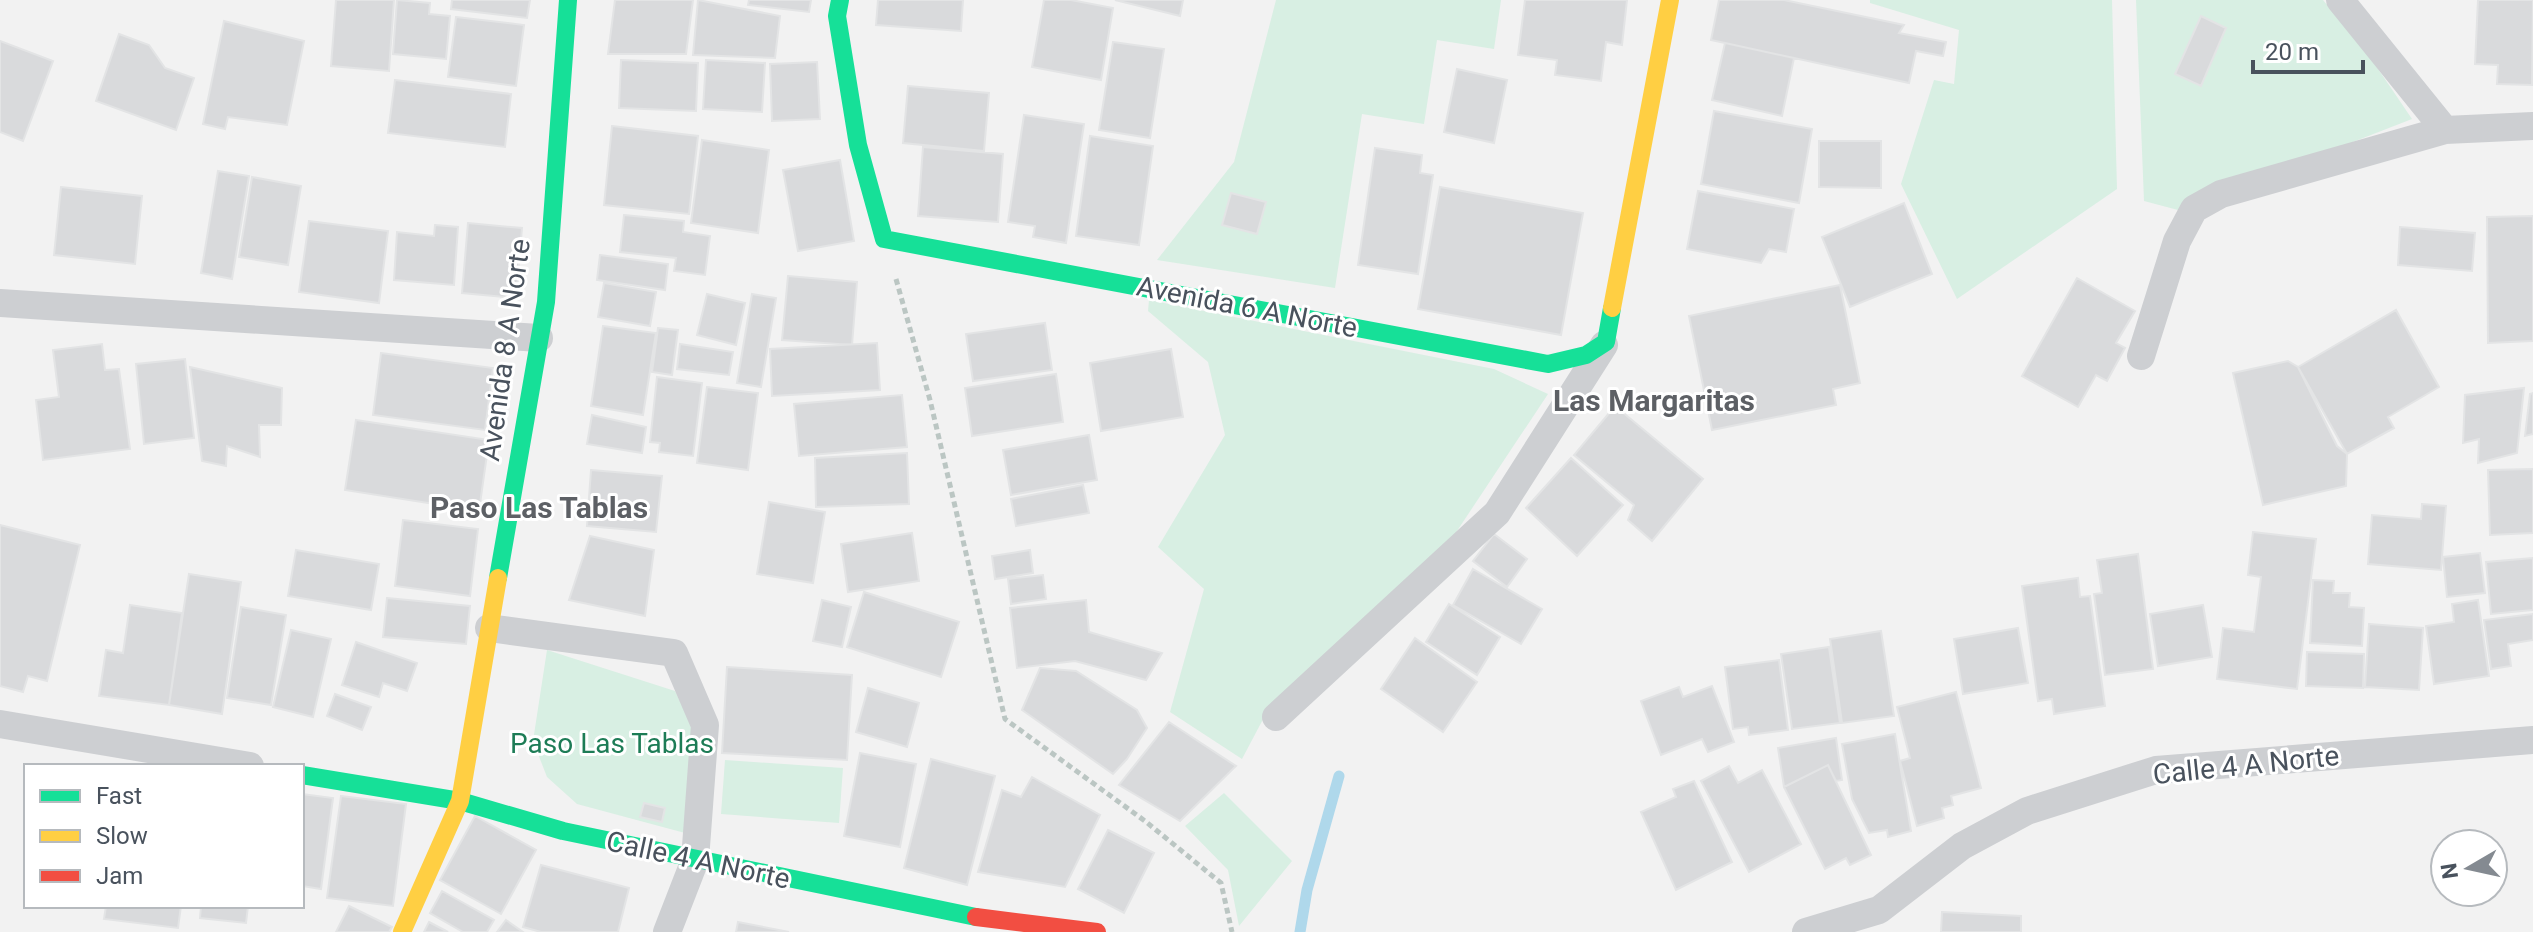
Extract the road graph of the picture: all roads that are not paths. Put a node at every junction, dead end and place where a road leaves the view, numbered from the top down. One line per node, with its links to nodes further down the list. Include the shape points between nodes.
1 (568, 0): 8 (street, Avenida 8 A Norte)
2 (840, 0): 9 (street, Avenida 6 A Norte, via 837,16 858,145 884,239 1548,364 1586,355)
3 (1670, 0): 9 (street)
4 (2340, 0): 6 (street)
5 (2533, 126): 6 (street)
6 (2445, 130): 10 (street, via 2221,194 2194,209 2177,241)
7 (0, 303): 8 (street)
8 (539, 338): 11 (street, Avenida 8 A Norte)
9 (1606, 342): 12 (street, via 1497,513)
10 (2141, 356)
11 (489, 628): 17 (street, Avenida 8 A Norte); 18 (street, via 674,653 705,725)
12 (1276, 717)
13 (0, 724): 15 (street)
14 (2533, 740): 19 (street, Calle 4 A Norte, via 2156,770 2027,811 1962,846)
15 (238, 764)
16 (304, 775): 17 (street, Calle 4 A Norte)
17 (460, 801): 18 (street, Calle 4 A Norte, via 563,831); 20 (street, Avenida 8 A Norte)
18 (695, 860): 21 (street); 22 (street, Calle 4 A Norte, via 980,918)
19 (1879, 921): 23 (street, Calle 4 A Norte)
20 (402, 932)
21 (667, 932)
22 (1097, 932)
23 (1806, 932)

